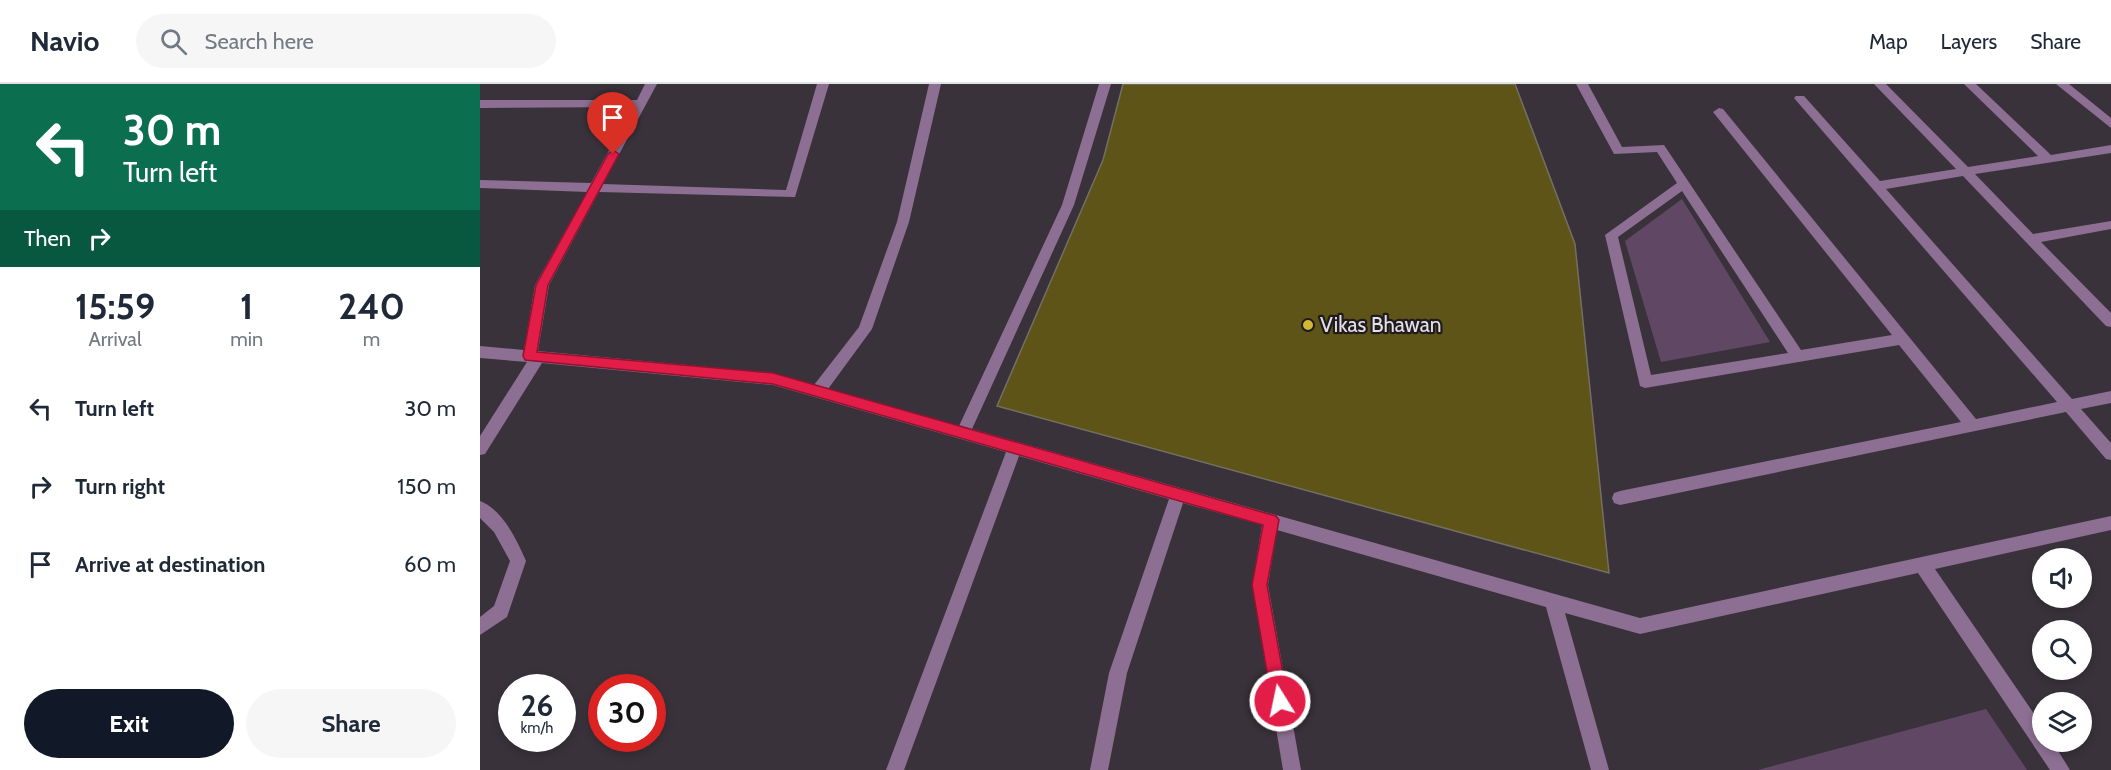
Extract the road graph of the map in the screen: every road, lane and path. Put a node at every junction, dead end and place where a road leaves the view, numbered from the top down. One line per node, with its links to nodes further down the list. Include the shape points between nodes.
1 (651, 84): 10 (street)
2 (824, 84): 20 (street, via 791,194)
3 (935, 84): 28 (street, via 903,222 865,329)
4 (1106, 84): 32 (street, via 1068,205)
5 (1582, 84): 18 (street, via 1618,151 1660,148)
6 (1880, 84): 16 (street)
7 (1970, 84): 15 (street)
8 (2062, 84): 13 (street)
9 (1800, 98): 19 (street)
10 (641, 103): 11 (street); 20 (street)
11 (480, 104)
12 (1719, 112): 24 (street)
13 (2111, 124)
14 (2111, 149): 15 (street)
15 (2048, 159): 16 (street)
16 (1965, 172): 19 (street); 22 (street)
17 (480, 184): 20 (street)
18 (1684, 184): 27 (street); 27 (street, via 1611,235 1645,382)
19 (1876, 186): 30 (street)
20 (595, 188): 26 (street, via 542,285)
21 (2110, 226): 22 (street)
22 (2030, 239): 23 (street)
23 (2111, 322)
24 (1902, 339): 27 (street); 31 (street)
25 (480, 352): 26 (street)
26 (534, 357): 28 (street, via 773,379); 34 (street)
27 (1798, 357)
28 (818, 391): 32 (street)
29 (2111, 397): 30 (street)
30 (2068, 405): 31 (street); 35 (street)
31 (1972, 425): 37 (street)
32 (963, 433): 33 (street)
33 (1015, 447): 36 (street); 44 (street)
34 (480, 449)
35 (2111, 454)
36 (1178, 494): 39 (street); 45 (street, via 1118,673)
37 (1620, 498)
38 (480, 508): 43 (street, via 500,527 518,561 501,611)
39 (1271, 520): 42 (street); 46 (street, via 1260,585)
40 (2111, 523): 41 (street)
41 (1922, 564): 42 (street, via 1640,626); 48 (street)
42 (1553, 601): 47 (street)
43 (480, 627)
44 (896, 770)
45 (1099, 770)
46 (1292, 770)
47 (1600, 770)
48 (2061, 770)

